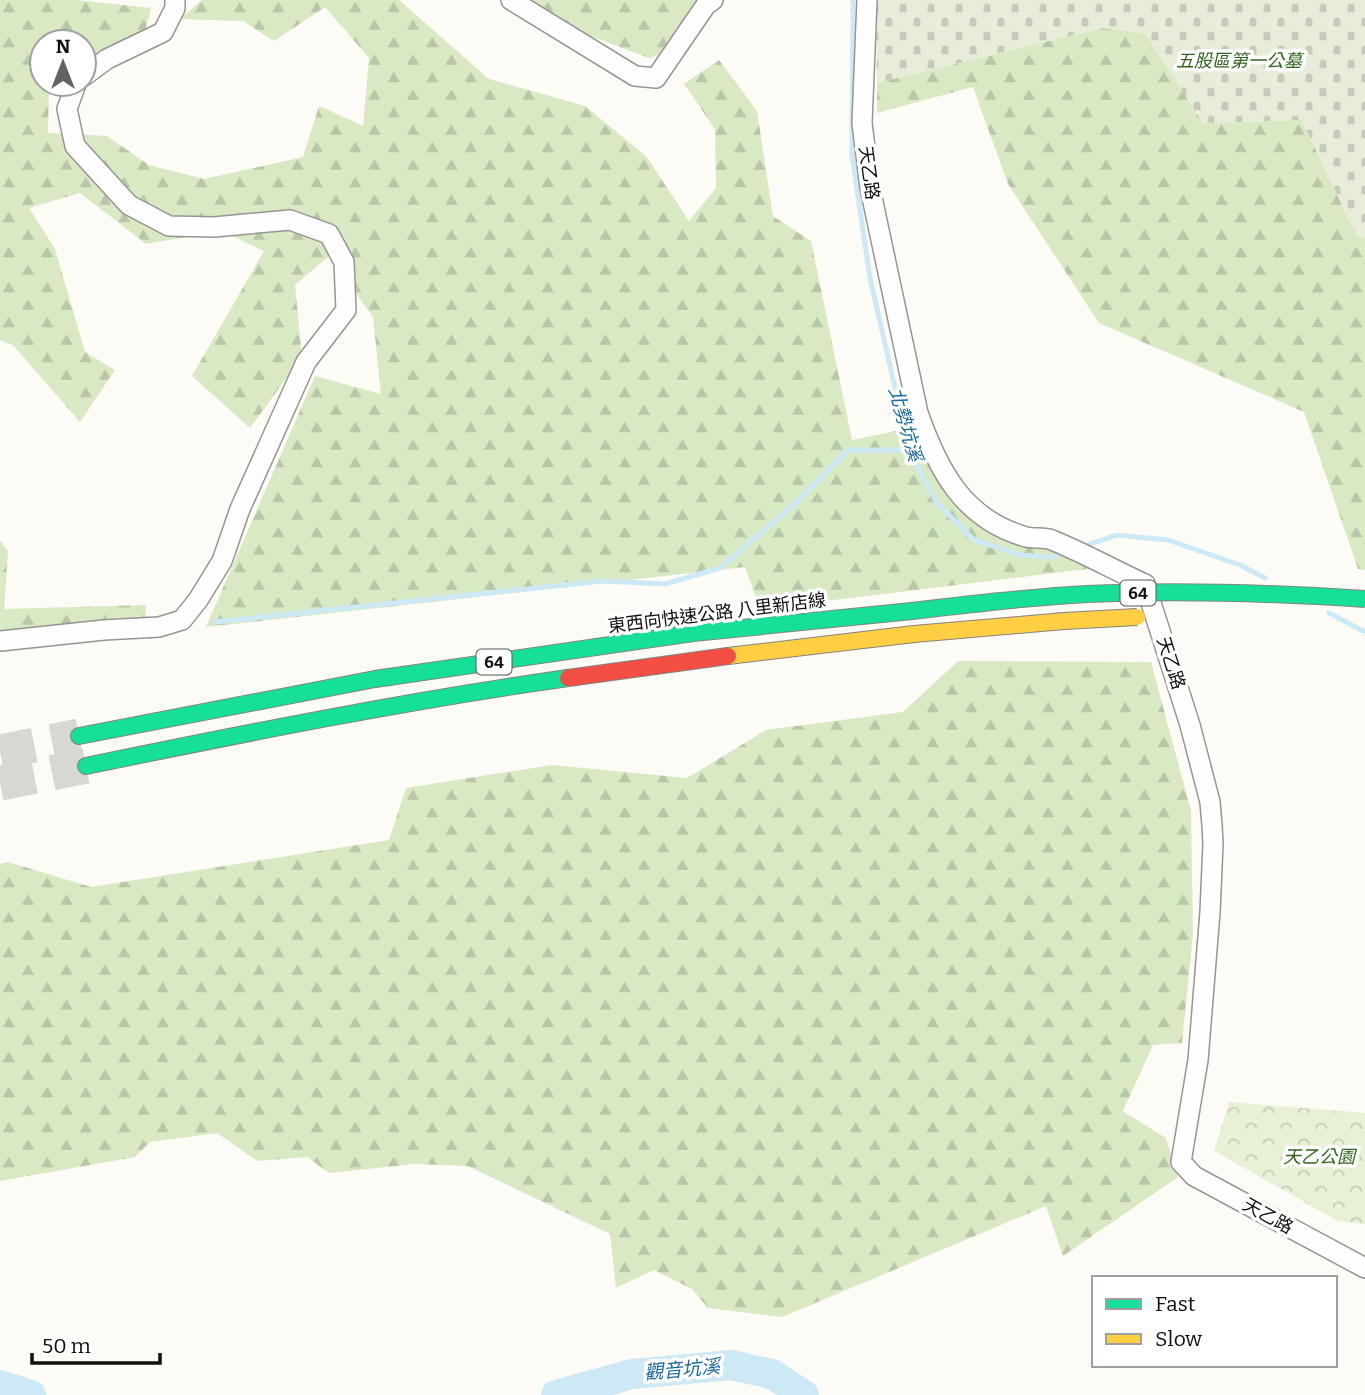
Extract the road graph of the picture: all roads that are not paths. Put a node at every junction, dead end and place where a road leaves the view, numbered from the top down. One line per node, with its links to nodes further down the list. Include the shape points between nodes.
1 (175, 0): 5 (street, via 163,32)
2 (512, 0): 3 (street, via 635,76 656,78)
3 (713, 0)
4 (867, 0): 12 (street, 天乙路, via 862,123 870,188 918,413 930,448 970,507 990,522 1028,537 1049,539 1145,584 1190,725 1210,802 1213,844 1198,1060 1181,1162 1194,1176)
5 (98, 66)
6 (71, 98): 9 (street, via 67,109 75,146 129,205 169,226 290,220 329,234 344,262 346,310 306,362 240,509 222,561 183,620 159,627)
7 (1365, 599): 10 (highway, 東西向快速公路 八里新店線 / 64, bridge, via 1219,592 1045,597 693,633 389,677)
8 (1171, 615): 11 (highway, 64, bridge, via 914,634 749,653 334,715)
9 (0, 641)
10 (79, 736)
11 (86, 766)
12 (1365, 1268)

